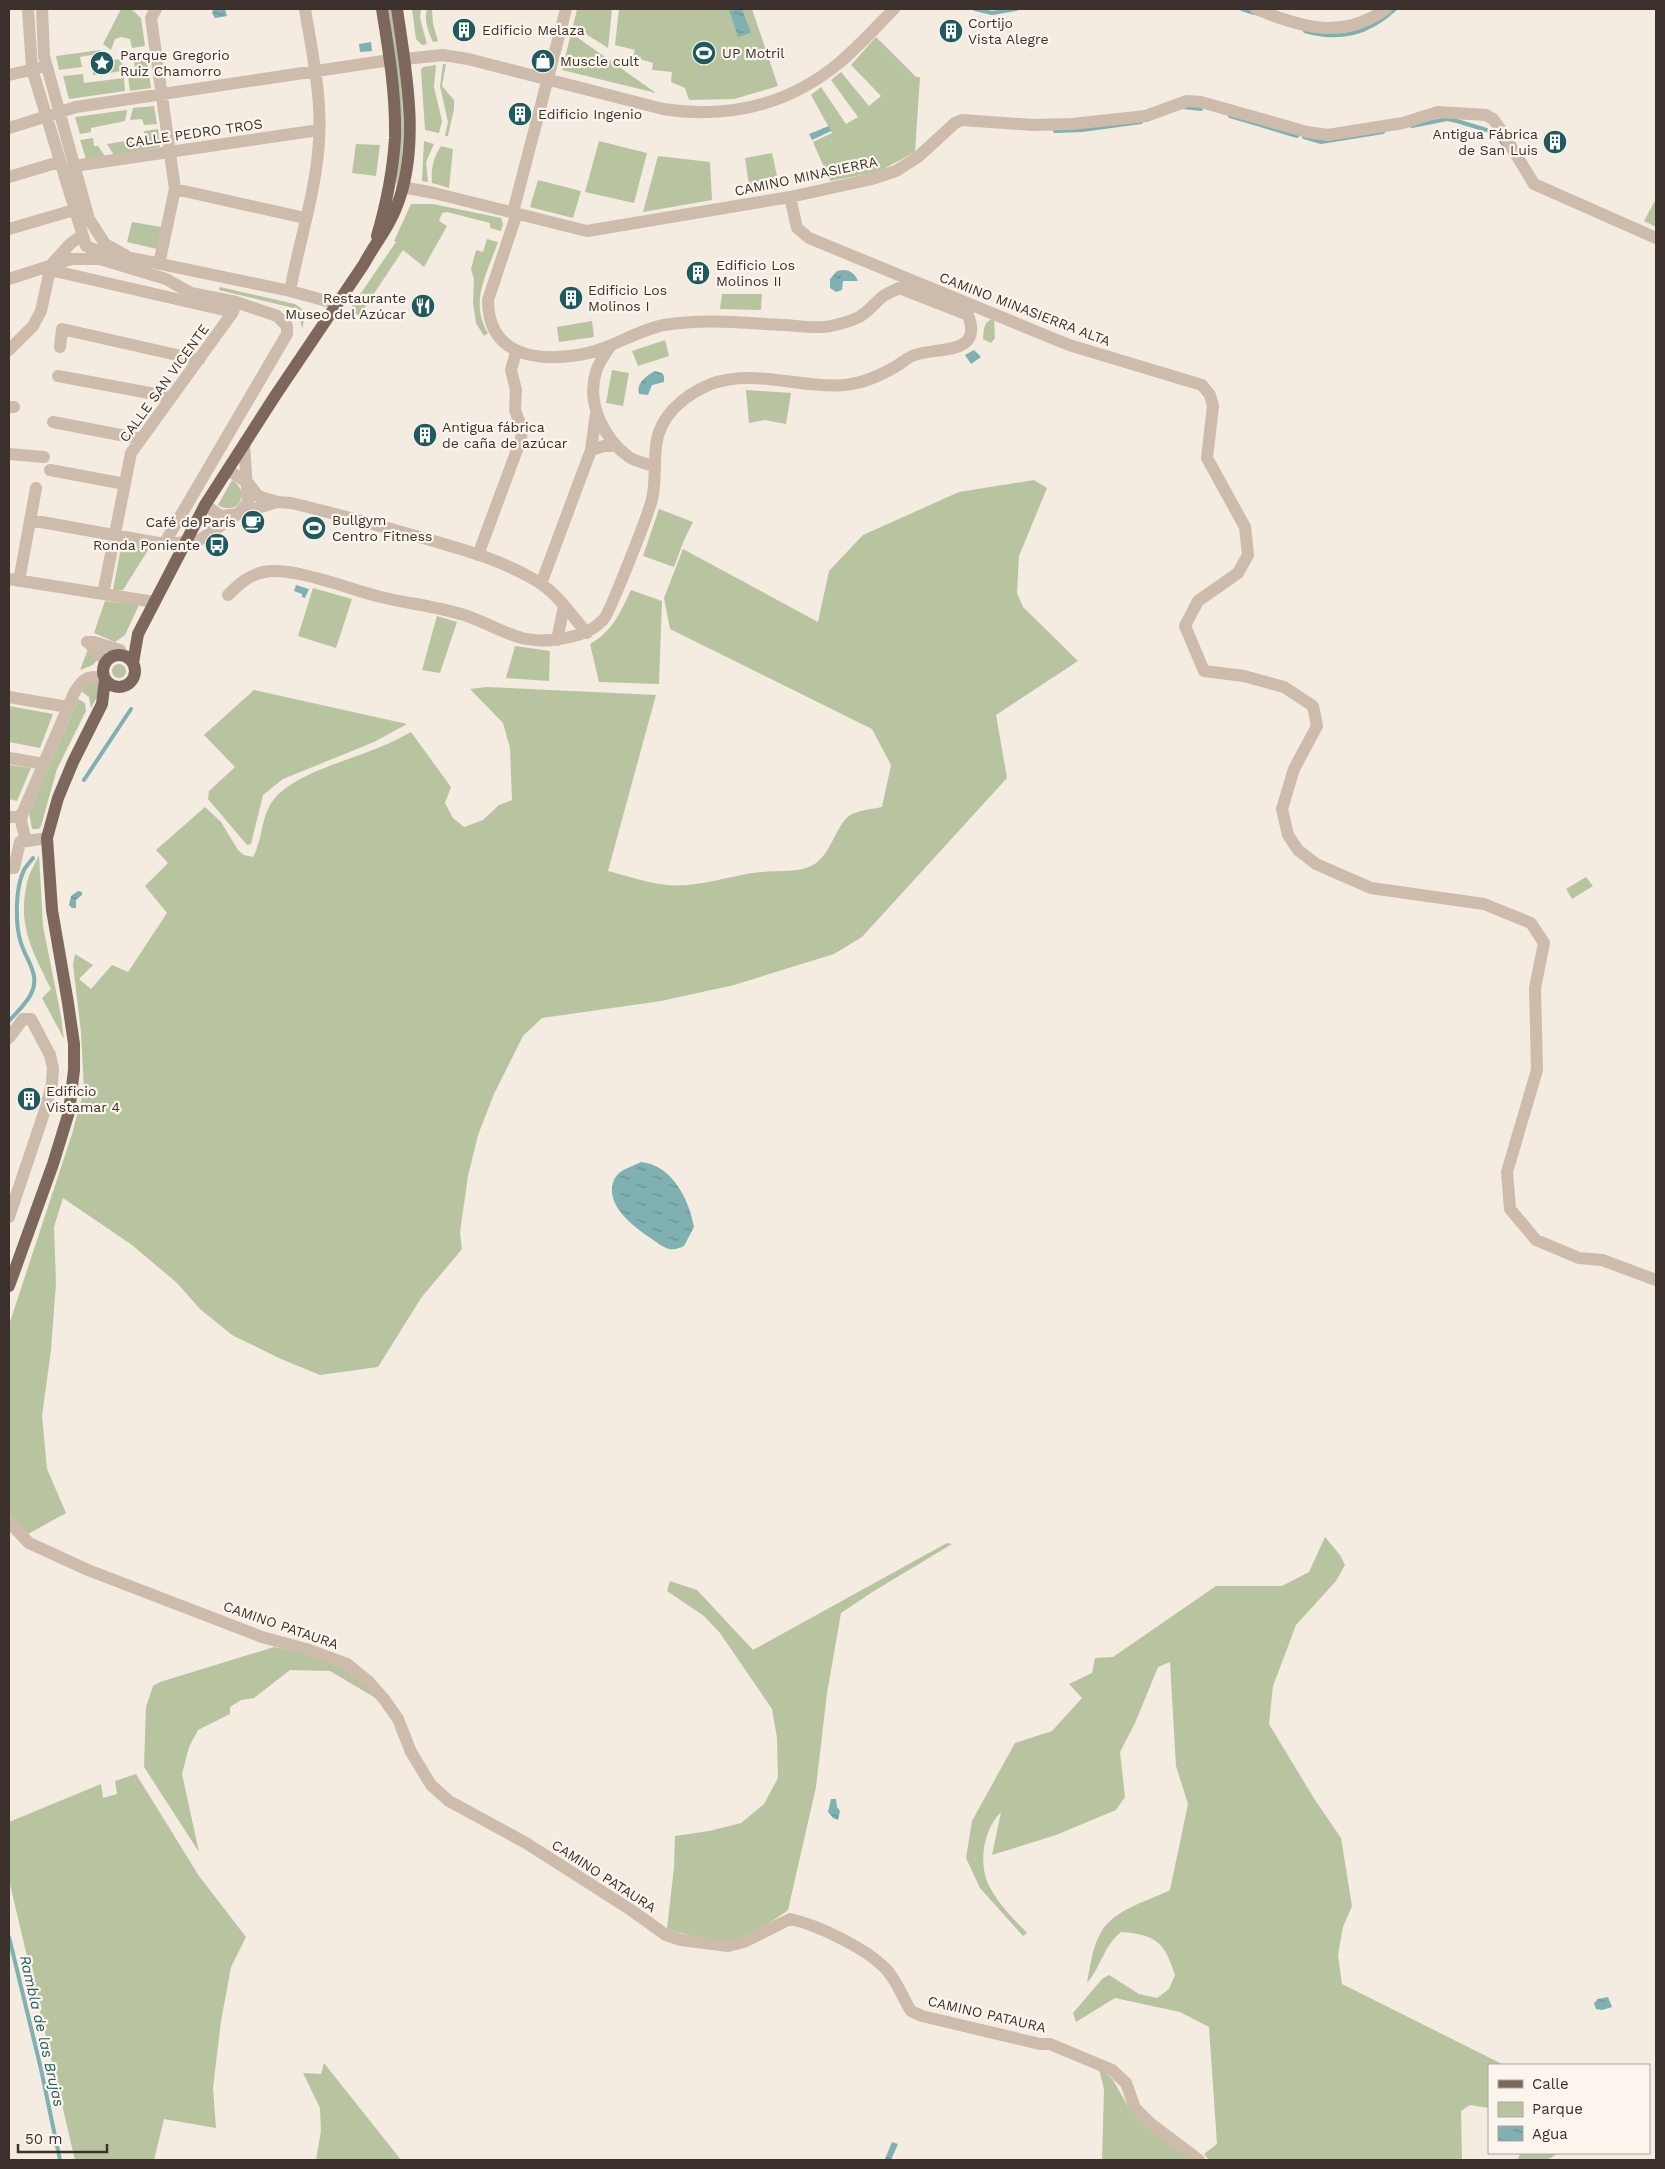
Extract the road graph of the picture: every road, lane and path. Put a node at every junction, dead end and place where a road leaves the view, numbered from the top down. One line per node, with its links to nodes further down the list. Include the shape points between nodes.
1 (28, 9): 14 (street)
2 (42, 9): 13 (street, via 44,56)
3 (156, 9): 18 (street, via 151,18)
4 (305, 9): 15 (street)
5 (382, 9): 12 (main road)
6 (397, 9): 11 (main road)
7 (566, 9): 17 (street)
8 (894, 9): 17 (street, via 840,62 813,82 757,106 692,113 663,109)
9 (1256, 9): 10 (street, via 1313,27 1342,29 1371,19)
10 (1386, 9)
11 (405, 59): 17 (street, via 443,54); 27 (main road, via 409,141)
12 (390, 60): 15 (street); 36 (main road, via 395,138 391,175)
13 (48, 67): 14 (street); 19 (street)
14 (32, 69): 16 (street); 20 (street)
15 (315, 72): 18 (street); 22 (street)
16 (9, 75)
17 (548, 80): 31 (street)
18 (160, 96): 19 (street); 23 (street)
19 (60, 112): 20 (street); 25 (street)
20 (47, 117): 21 (street); 24 (street)
21 (9, 128)
22 (319, 130): 23 (street, CALLE PEDRO TROS); 32 (street, via 317,164)
23 (170, 153): 25 (street, CALLE PEDRO TROS); 28 (street)
24 (59, 162): 26 (street); 30 (street)
25 (74, 166): 37 (street, via 88,219 96,233 105,244)
26 (9, 177)
27 (402, 187): 31 (street, CAMINO MINASIERRA); 36 (main road, via 388,228)
28 (175, 189): 32 (street); 38 (street)
29 (790, 197): 31 (street, CAMINO MINASIERRA, via 587,231); 35 (street, CAMINO MINASIERRA, via 896,171 918,157 954,123 962,120 1033,125 1081,124 1146,116 1187,101 1328,135 1403,123 1438,112 1486,115 1493,119 1534,184); 103 (street, CAMINO MINASIERRA ALTA, via 797,228 809,238 1069,345 1202,385 1213,406 1207,458 1245,527 1248,555 1238,573 1198,601 1185,626 1204,671 1244,676 1284,687 1313,706 1318,726 1294,769 1282,809 1288,835 1298,850 1316,864 1372,888 1484,904 1531,923 1544,943 1535,988 1537,1070 1507,1172 1510,1209 1536,1240 1580,1258 1602,1260)
30 (74, 210): 33 (street); 34 (street)
31 (515, 212): 49 (street, via 488,300 488,314 504,344)
32 (305, 218): 42 (street)
33 (9, 229)
34 (81, 236): 37 (street, via 86,246 95,251); 39 (street)
35 (1656, 238)
36 (375, 242): 44 (main road)
37 (132, 258): 38 (street)
38 (159, 264): 40 (street)
39 (50, 268): 41 (street); 43 (street, via 71,259 100,258 166,279 191,293); 45 (street); 48 (street, via 41,311 33,326)
40 (184, 269): 42 (street); 43 (street, via 189,285)
41 (9, 279)
42 (290, 291): 44 (street)
43 (201, 293): 45 (street)
44 (338, 304): 58 (main road)
45 (235, 307): 51 (street, CALLE SAN VICENTE); 74 (street, via 277,316 287,326 286,334)
46 (611, 345): 50 (street); 52 (street); 63 (street, via 632,334 664,325 701,322 829,326 860,316 884,295 899,288 968,315 973,327 971,338 963,345 912,356 872,379 846,385 819,386 749,378 713,383 686,396 666,416 656,443)
47 (60, 347): 51 (street, via 62,329)
48 (9, 350)
49 (516, 352): 50 (street, via 547,356); 76 (street, via 511,370 521,439)
50 (579, 355): 52 (street)
51 (199, 360): 54 (street, CALLE SAN VICENTE)
52 (596, 371): 55 (street, via 593,393)
53 (58, 376): 54 (street)
54 (171, 397): 57 (street, CALLE SAN VICENTE)
55 (596, 413): 59 (street); 60 (street)
56 (53, 422): 57 (street)
57 (141, 439): 67 (street, CALLE SAN VICENTE, via 131,453)
58 (244, 445): 65 (main road); 66 (street)
59 (617, 446): 60 (street); 63 (street, via 631,458)
60 (591, 450): 78 (street)
61 (9, 454): 62 (street)
62 (44, 457)
63 (654, 466): 83 (street, via 652,499 606,618)
64 (50, 470): 67 (street)
65 (228, 470): 66 (street); 70 (main road)
66 (248, 483): 69 (street, via 258,496); 71 (street, via 248,502)
67 (125, 484): 73 (street, CALLE SAN VICENTE)
68 (36, 488): 72 (street)
69 (277, 502): 71 (street); 76 (street, via 340,515)
70 (205, 505): 71 (street, via 221,516); 75 (main road)
71 (238, 514): 75 (street, via 198,541)
72 (30, 520): 73 (street); 77 (street)
73 (116, 536): 74 (street); 79 (street, CALLE SAN VICENTE)
74 (164, 544): 75 (street)
75 (184, 544): 81 (main road)
76 (478, 555): 78 (street)
77 (14, 580): 79 (street)
78 (541, 584): 82 (street)
79 (104, 594): 81 (street)
80 (228, 595): 85 (street, via 243,580 265,572 296,573 380,597 469,617 506,634 534,641)
81 (154, 602): 84 (main road)
82 (564, 606): 83 (street); 85 (street)
83 (587, 633): 85 (street)
84 (138, 634): 86 (main road); 87 (main road)
85 (556, 640)
86 (134, 663): 87 (main road, via 122,655); 88 (main road, via 134,677)
87 (109, 665): 87 (street, via 85,641 94,642); 88 (main road, via 110,684); 90 (main road); 91 (street, via 88,671 78,678)
88 (123, 687): 90 (main road)
89 (9, 697): 91 (street)
90 (102, 704): 96 (main road, via 58,798)
91 (68, 707): 93 (street)
92 (9, 758): 93 (street)
93 (44, 764): 94 (street)
94 (23, 812): 95 (street); 97 (street, via 20,821)
95 (9, 817)
96 (47, 838): 97 (street); 101 (main road, via 52,910 74,1044)
97 (26, 841): 98 (street, via 20,842 14,868)
98 (9, 868)
99 (9, 1038): 100 (street, via 24,1019 31,1019 50,1055)
100 (53, 1068): 101 (street); 102 (street, via 46,1107)
101 (74, 1070): 104 (main road, via 69,1112)
102 (9, 1217)
103 (1656, 1280)
104 (9, 1286)
105 (9, 1522): 106 (street, CAMINO PATAURA, via 29,1543 88,1570 262,1637 347,1664 384,1699 398,1719 411,1752 431,1785 449,1801 526,1843 666,1935 728,1946 744,1942 790,1919 811,1925 847,1941 885,1968 911,2011 1030,2042 1050,2044 1112,2070 1126,2083 1135,2108)
106 (1199, 2160)

